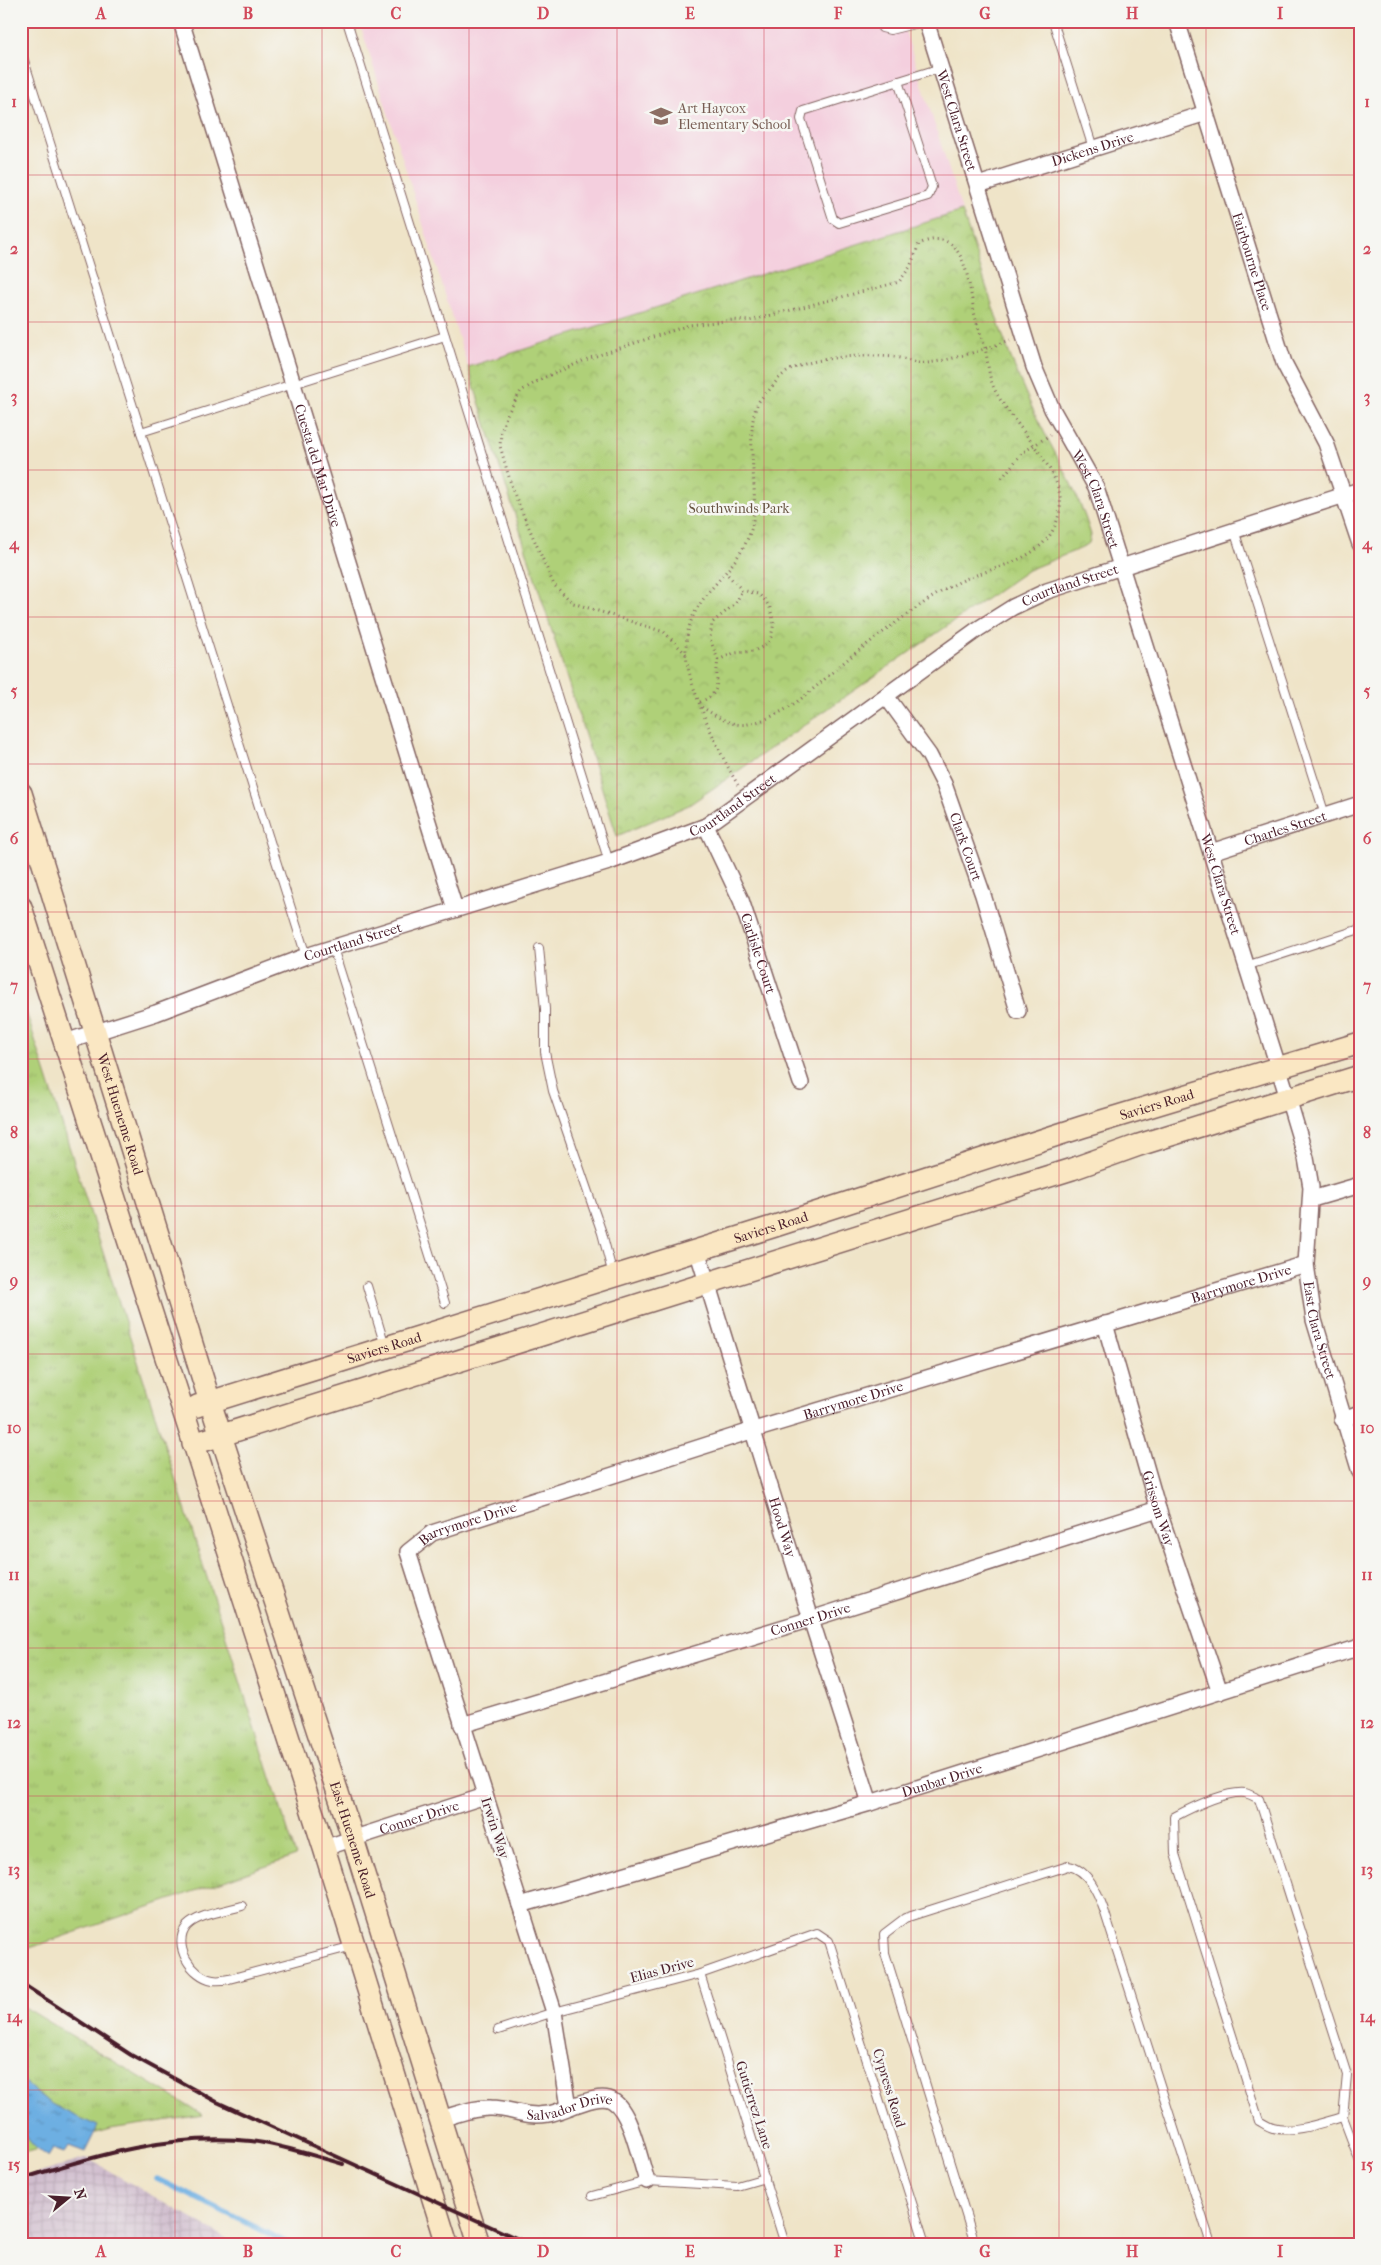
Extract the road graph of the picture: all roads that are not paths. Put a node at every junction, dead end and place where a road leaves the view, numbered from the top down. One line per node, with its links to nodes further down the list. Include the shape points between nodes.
1 (181, 21): 14 (street, Cuesta del Mar Drive)
2 (347, 21): 13 (lane)
3 (878, 21): 4 (lane, via 882,28 890,30)
4 (926, 21): 8 (street, West Clara Street)
5 (1053, 21): 11 (lane)
6 (1177, 21): 10 (street, Fairbourne Place)
7 (21, 51): 15 (lane)
8 (941, 68): 9 (lane); 12 (street, West Clara Street)
9 (898, 81): 9 (lane, via 803,111 801,119 833,219 839,223 928,196 932,187)
10 (1206, 113): 11 (street, Dickens Drive); 17 (street, Fairbourne Place, via 1284,363 1326,444)
11 (1093, 148): 12 (street, Dickens Drive)
12 (978, 185): 20 (street, West Clara Street, via 1034,367 1052,409 1096,487)
13 (445, 336): 14 (lane); 27 (lane)
14 (294, 384): 15 (lane); 29 (street, Cuesta del Mar Drive)
15 (141, 432): 33 (lane)
16 (1360, 490): 17 (street, Courtland Street)
17 (1345, 495): 18 (street, Courtland Street); 19 (street, Fairbourne Place)
18 (1234, 530): 20 (street, Courtland Street); 24 (lane)
19 (1360, 544)
20 (1121, 565): 21 (street, Courtland Street, via 1047,591 1013,607); 26 (street, West Clara Street)
21 (886, 696): 25 (street, Courtland Street); 35 (street, Clark Court, via 929,755 944,784 983,895)
22 (21, 793): 36 (main road, West Hueneme Road)
23 (1360, 804): 24 (street, Charles Street)
24 (1325, 815): 26 (street, Charles Street)
25 (706, 826): 27 (street, Courtland Street); 41 (street, Carlisle Court, via 741,900)
26 (1211, 852): 34 (street, West Clara Street)
27 (609, 862): 29 (street, Courtland Street)
28 (21, 907): 37 (main road)
29 (455, 909): 31 (street, Courtland Street)
30 (1360, 929): 34 (lane)
31 (333, 948): 33 (street, Courtland Street); 50 (lane)
32 (539, 948): 47 (lane, via 545,1052 553,1091 602,1232)
33 (306, 956): 36 (street, Courtland Street)
34 (1246, 966): 39 (street, West Clara Street)
35 (1018, 1011)
36 (97, 1032): 37 (street, Courtland Street); 53 (main road, West Hueneme Road)
37 (65, 1042): 54 (main road)
38 (1360, 1043): 39 (main road, Saviers Road)
39 (1279, 1069): 42 (street, West Clara Street); 45 (main road, Saviers Road, via 1082,1127)
40 (1360, 1076): 42 (main road)
41 (801, 1083)
42 (1288, 1098): 44 (street, East Clara Street, via 1306,1158); 48 (main road)
43 (1360, 1184): 44 (street)
44 (1312, 1199): 46 (street, East Clara Street)
45 (697, 1250): 47 (main road, Saviers Road); 48 (street, Hood Way)
46 (1306, 1264): 51 (street, Barrymore Drive); 56 (street, East Clara Street, via 1314,1320)
47 (613, 1275): 52 (main road, Saviers Road)
48 (707, 1282): 57 (street, Hood Way); 58 (main road)
49 (367, 1286): 52 (lane)
50 (445, 1303)
51 (1105, 1324): 57 (street, Barrymore Drive); 61 (street, Grissom Way)
52 (385, 1346): 53 (main road, Saviers Road)
53 (210, 1402): 54 (main road, Saviers Road); 58 (main road, West Hueneme Road)
54 (183, 1410): 59 (main road)
55 (1360, 1413): 56 (street)
56 (1342, 1419): 60 (street, East Clara Street)
57 (754, 1430): 62 (street, Barrymore Drive, via 432,1534); 63 (street, Hood Way)
58 (222, 1435): 59 (main road); 69 (main road, East Hueneme Road)
59 (193, 1444): 70 (main road, East Hueneme Road)
60 (1360, 1472)
61 (1158, 1510): 63 (street, Conner Drive); 65 (street, Grissom Way)
62 (408, 1552): 66 (street, Irwin Way)
63 (811, 1619): 66 (street, Conner Drive); 68 (street, Hood Way)
64 (1360, 1647): 65 (street, Dunbar Drive)
65 (1220, 1692): 68 (street, Dunbar Drive)
66 (462, 1724): 67 (street, Irwin Way)
67 (485, 1796): 69 (street, Conner Drive); 71 (street, Irwin Way)
68 (870, 1803): 71 (street, Dunbar Drive)
69 (353, 1839): 70 (street, Conner Drive); 81 (main road, East Hueneme Road)
70 (324, 1848): 74 (main road, East Hueneme Road)
71 (520, 1905): 76 (street, Irwin Way)
72 (242, 1906): 74 (lane, via 202,1918 189,1924 183,1933 186,1959 203,1976 213,1980 229,1979)
73 (829, 1941): 75 (lane, Elias Drive, via 817,1933); 89 (lane, Cypress Road)
74 (355, 1945): 78 (main road, East Hueneme Road)
75 (700, 1974): 76 (lane, Elias Drive); 83 (lane, Gutierrez Lane)
76 (554, 2012): 77 (lane, Elias Drive); 79 (street, Irwin Way)
77 (498, 2030)
78 (386, 2043): 81 (main road, via 403,2065 420,2108 432,2120); 86 (main road, East Hueneme Road)
79 (569, 2107): 81 (street, Salvador Drive, via 550,2114 525,2116 484,2108); 84 (street, Salvador Drive, via 599,2098 607,2098 618,2105 627,2120)
80 (1343, 2116): 80 (lane, via 1347,2075 1259,1799 1245,1793 1192,1807 1174,1817 1175,1854 1258,2120 1274,2128 1295,2128); 82 (lane)
81 (439, 2119): 87 (main road, East Hueneme Road)
82 (1360, 2162)
83 (765, 2178): 84 (lane, via 737,2186); 88 (lane, Gutierrez Lane)
84 (647, 2181): 85 (lane)
85 (592, 2196)
86 (447, 2244)
87 (479, 2244)
88 (785, 2244)
89 (925, 2244)
90 (975, 2244): 91 (lane, via 885,1952 884,1934 905,1918 1068,1866 1075,1867 1095,1887 1102,1905)
91 (1211, 2244)

